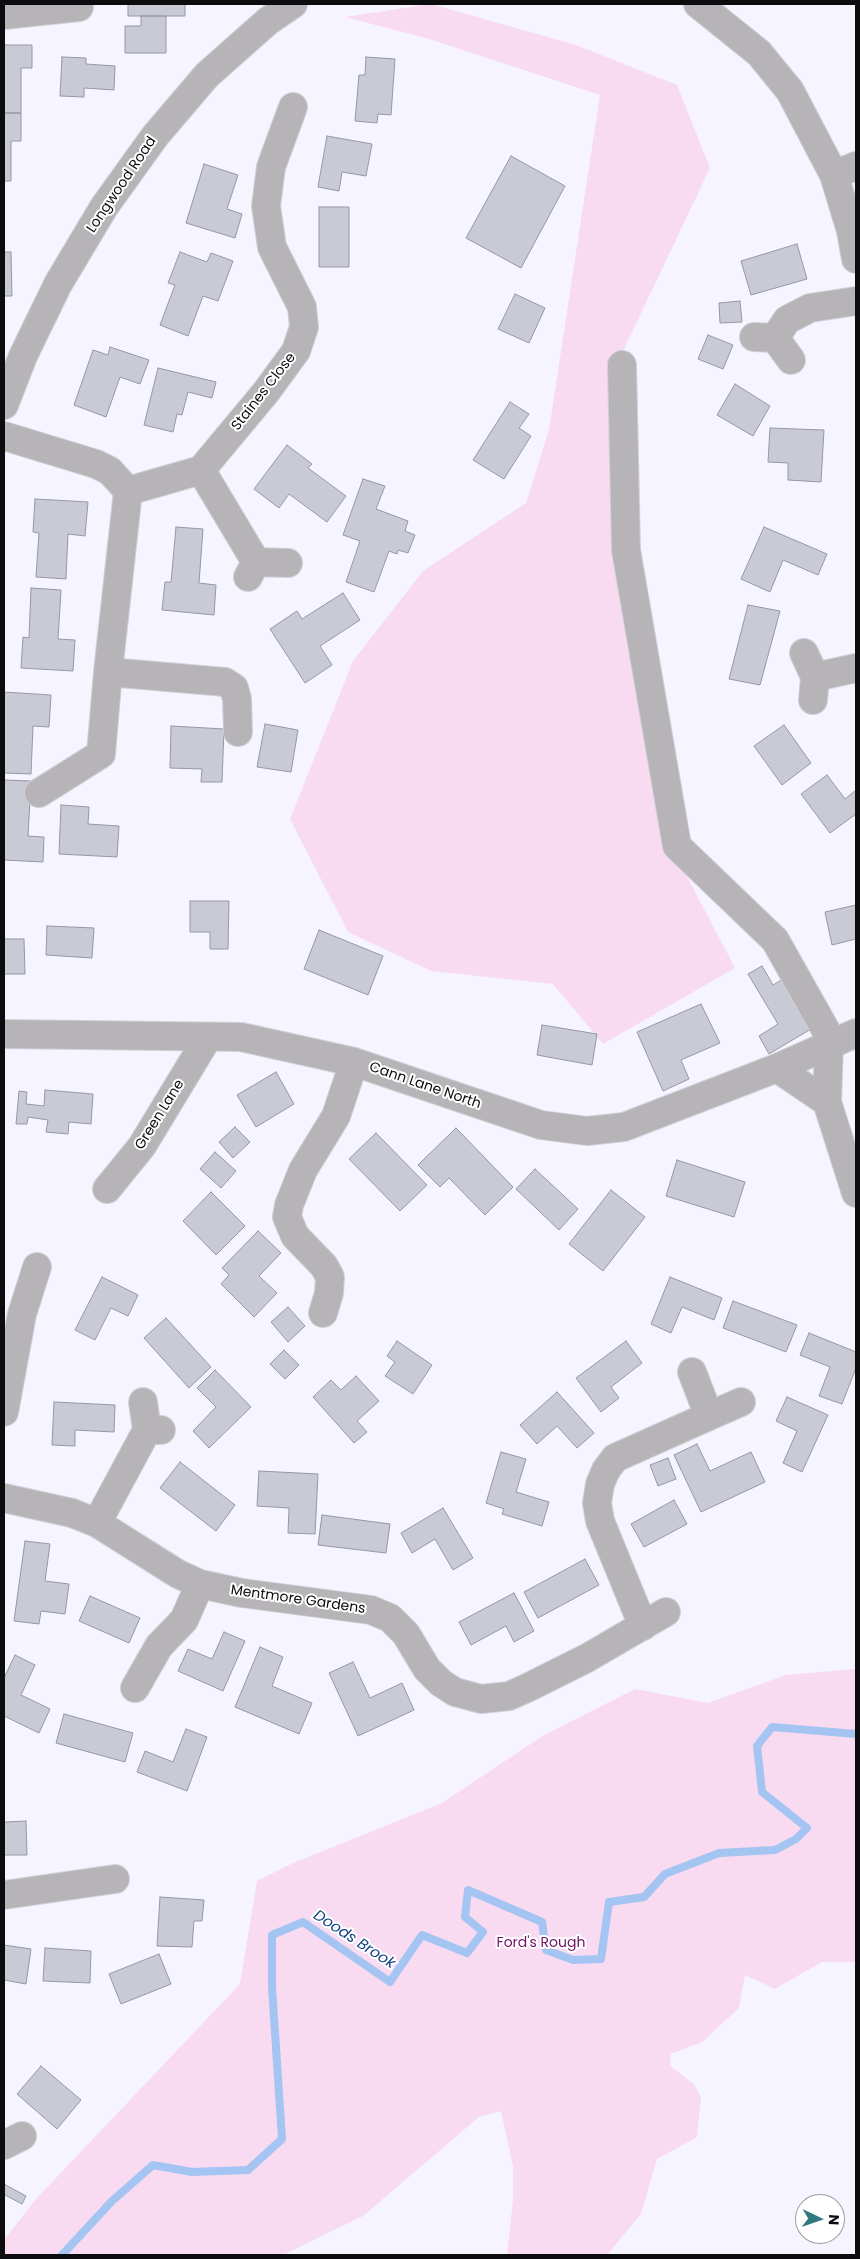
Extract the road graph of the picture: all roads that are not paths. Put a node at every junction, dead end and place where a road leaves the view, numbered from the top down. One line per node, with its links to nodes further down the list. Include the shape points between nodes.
1 (293, 4): 11 (street, Longwood Road, via 268,21 207,75 155,136 104,207 58,284 22,356)
2 (698, 4): 6 (street, via 759,54 790,91)
3 (83, 13): 4 (street)
4 (4, 15)
5 (293, 107): 13 (street, Staines Close, via 271,167 266,206 272,246 302,307 304,327 296,351)
6 (845, 171): 7 (street)
7 (856, 259)
8 (856, 301): 9 (street, via 810,308 787,320 764,338)
9 (791, 360)
10 (622, 365): 23 (street, via 626,550 677,846 774,940)
11 (4, 405)
12 (4, 436): 14 (street, via 96,464 110,471)
13 (201, 470): 14 (street); 15 (street, via 252,570)
14 (128, 491): 17 (street)
15 (288, 563)
16 (856, 668): 18 (street)
17 (108, 672): 19 (street, via 225,682 234,688 237,699); 20 (street, via 101,754)
18 (811, 677)
19 (238, 732)
20 (38, 793)
21 (4, 1034): 22 (street, Cann Lane North)
22 (208, 1037): 24 (street, Cann Lane North, via 241,1037); 27 (street, Green Lane, via 142,1146)
23 (840, 1040): 25 (street, Cann Lane North); 26 (street)
24 (354, 1062): 25 (street, Cann Lane North, via 542,1125 586,1131 624,1127); 30 (street, via 336,1116 303,1170 287,1217 295,1236 324,1266 330,1278 330,1292)
25 (777, 1068): 26 (street)
26 (827, 1102): 28 (street)
27 (107, 1190)
28 (856, 1193)
29 (37, 1267): 34 (street, via 22,1314)
30 (323, 1313)
31 (692, 1372): 35 (street)
32 (143, 1402): 37 (street, via 154,1430)
33 (741, 1402): 35 (street)
34 (4, 1412)
35 (709, 1416): 40 (street, via 615,1458 600,1484 597,1503 600,1521)
36 (4, 1498): 37 (street, Mentmore Gardens, via 72,1513)
37 (97, 1523): 38 (street, Mentmore Gardens, via 178,1574)
38 (200, 1584): 40 (street, Mentmore Gardens, via 242,1593 371,1610 390,1618 406,1634 427,1669 441,1683 455,1692 481,1699 509,1696 527,1688); 41 (street, via 184,1620 160,1646)
39 (666, 1612): 40 (street, Mentmore Gardens)
40 (643, 1626)
41 (134, 1688)
42 (115, 1879): 43 (street)
43 (4, 1895)

